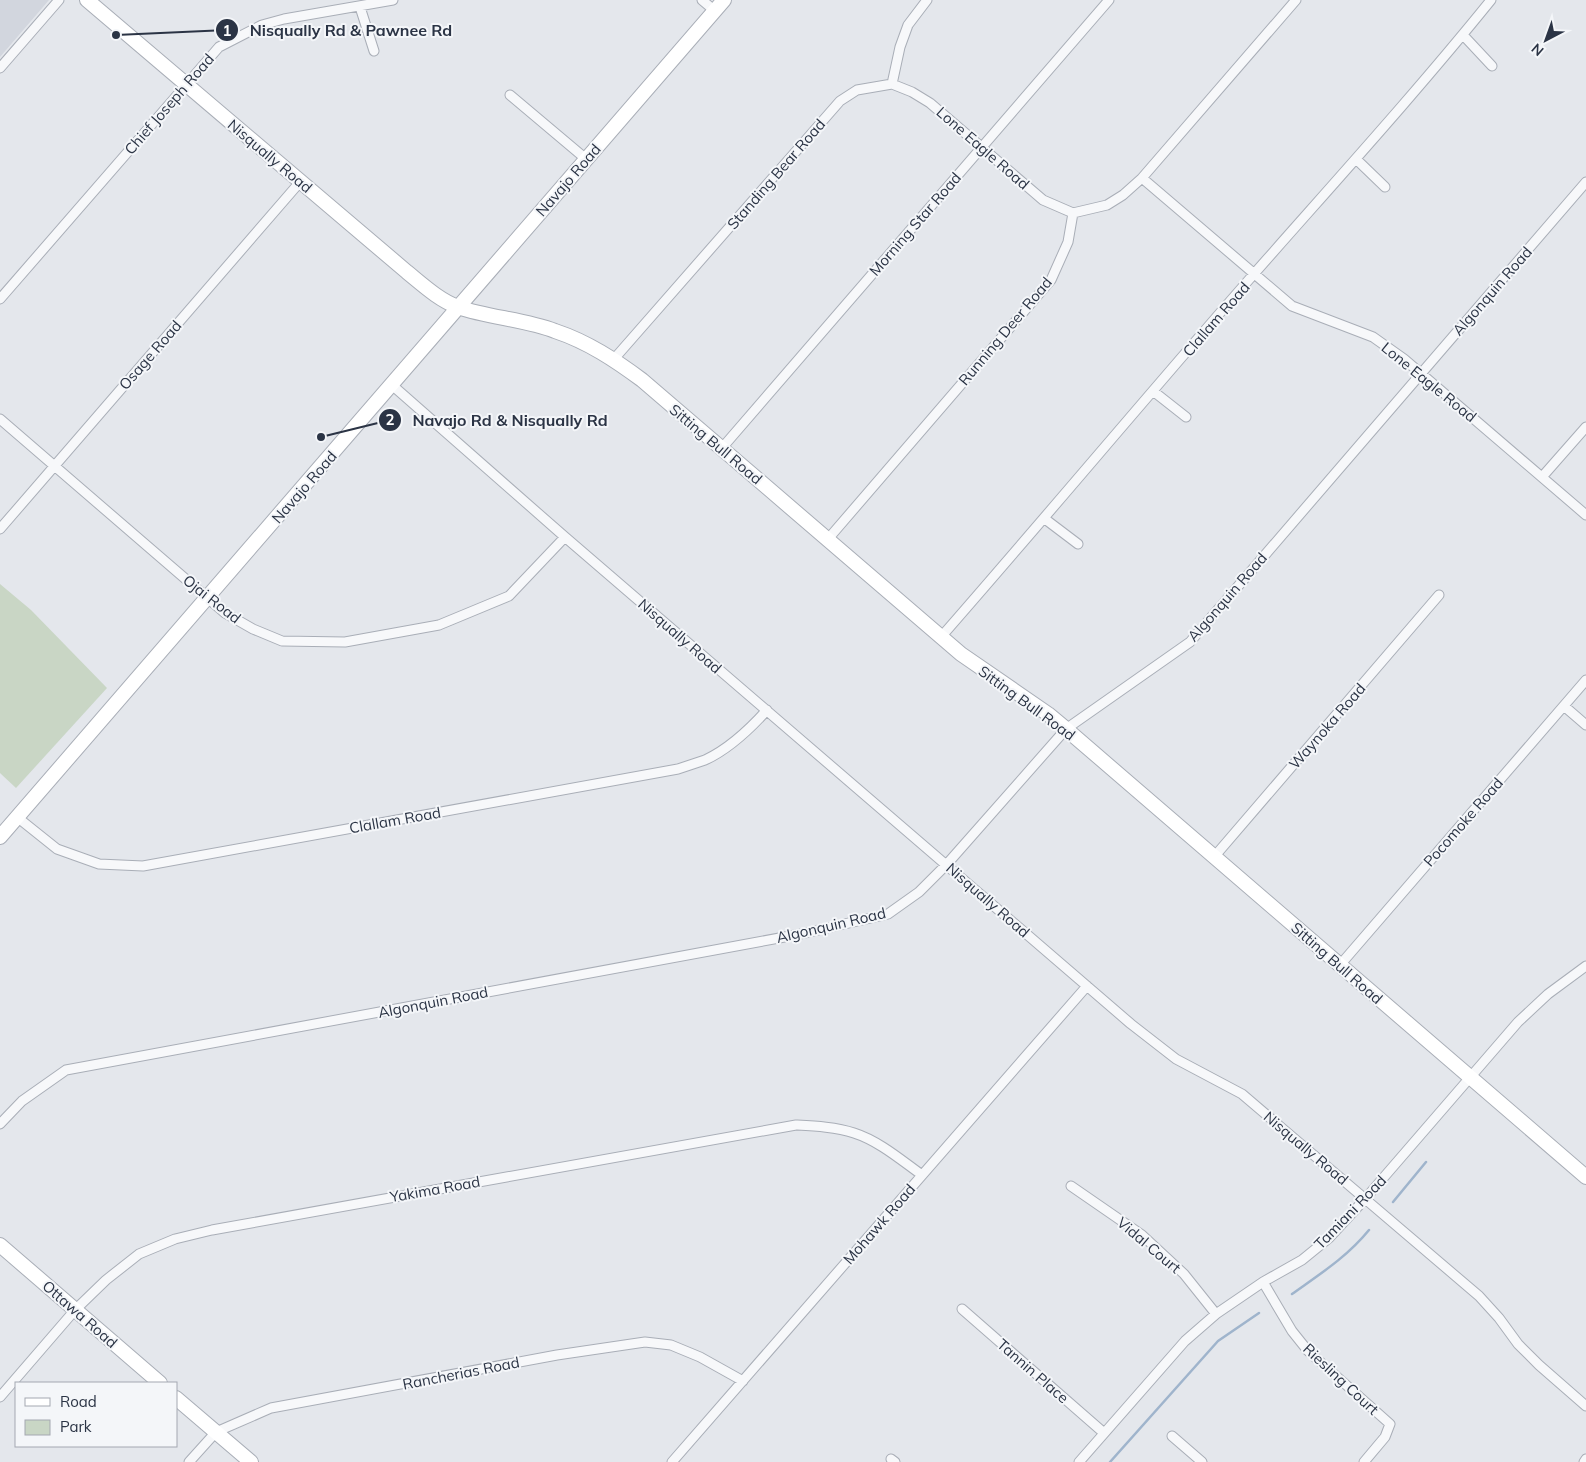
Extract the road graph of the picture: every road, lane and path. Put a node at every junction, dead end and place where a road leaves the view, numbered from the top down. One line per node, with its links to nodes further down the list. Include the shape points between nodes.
1 (59, 0): 15 (street)
2 (87, 0): 16 (street, Nisqually Road)
3 (393, 0): 10 (street, Chief Joseph Road)
4 (702, 0): 11 (street)
5 (724, 0): 11 (street, Navajo Road)
6 (927, 0): 17 (street, via 908,25)
7 (1110, 0): 19 (street, Morning Star Road)
8 (1296, 0): 22 (street)
9 (1491, 0): 12 (street, Clallam Road)
10 (360, 7): 13 (street); 16 (street, Chief Joseph Road, via 262,25 220,46)
11 (715, 11): 20 (street, Navajo Road)
12 (1463, 35): 14 (street); 21 (street, Clallam Road)
13 (374, 51)
14 (1492, 66)
15 (0, 68)
16 (185, 84): 23 (street, Nisqually Road); 28 (street, Chief Joseph Road)
17 (892, 84): 19 (street, Lone Eagle Road, via 930,103); 30 (street, Standing Bear Road, via 857,90 840,101)
18 (510, 95): 20 (street)
19 (981, 148): 26 (street, Lone Eagle Road, via 1043,200); 37 (street, Morning Star Road)
20 (586, 159): 29 (street, Navajo Road)
21 (1356, 159): 25 (street); 27 (street, Clallam Road)
22 (1142, 178): 26 (street, via 1107,206); 27 (street, Lone Eagle Road)
23 (300, 182): 29 (street, Nisqually Road, via 407,272); 38 (street, Osage Road)
24 (1586, 182): 31 (street, Algonquin Road)
25 (1385, 187)
26 (1074, 213): 44 (street, Running Deer Road, via 1068,242 1051,280)
27 (1254, 275): 31 (street, Lone Eagle Road, via 1292,306 1373,337); 33 (street, Clallam Road)
28 (0, 299)
29 (458, 307): 30 (street, Sitting Bull Road, via 540,326 572,337); 32 (street, Navajo Road)
30 (614, 359): 37 (street, Sitting Bull Road)
31 (1421, 374): 39 (street, Lone Eagle Road); 53 (street, Algonquin Road, via 1190,642)
32 (392, 385): 43 (street, Nisqually Road); 47 (street, Navajo Road)
33 (1153, 391): 34 (street); 41 (street, Clallam Road)
34 (1186, 417)
35 (0, 419): 38 (street, Ojai Road)
36 (1586, 426): 39 (street)
37 (722, 448): 44 (street, Sitting Bull Road)
38 (54, 465): 42 (street, Osage Road); 47 (street, Ojai Road)
39 (1542, 477): 40 (street, Lone Eagle Road)
40 (1586, 515)
41 (1045, 519): 45 (street); 48 (street, Clallam Road)
42 (0, 529)
43 (565, 537): 47 (street, Ojai Road, via 509,596 439,625 345,642 282,641 225,613); 51 (street, Nisqually Road)
44 (828, 539): 48 (street, Sitting Bull Road)
45 (1078, 544)
46 (1439, 595): 56 (street, Waynoka Road)
47 (208, 597): 54 (street, Navajo Road)
48 (941, 637): 53 (street, Sitting Bull Road)
49 (1586, 680): 50 (street, Pocomoke Road)
50 (1564, 706): 52 (street); 58 (street, Pocomoke Road)
51 (767, 710): 54 (street, Clallam Road, via 729,745 705,760 678,769 142,866 99,864 57,849); 57 (street, Nisqually Road)
52 (1586, 726)
53 (1066, 729): 56 (street, Sitting Bull Road); 57 (street, Algonquin Road)
54 (17, 817): 55 (street, Navajo Road)
55 (0, 837)
56 (1214, 857): 58 (street, Sitting Bull Road)
57 (947, 864): 60 (street, Nisqually Road); 62 (street, Algonquin Road, via 920,892 888,914 801,934 66,1070 22,1102)
58 (1340, 965): 61 (street, Sitting Bull Road)
59 (1586, 966): 61 (street, Tamiani Road, via 1548,994 1518,1022)
60 (1087, 986): 63 (street, Mohawk Road); 66 (street, Nisqually Road, via 1176,1059 1242,1094)
61 (1470, 1076): 64 (street, Sitting Bull Road); 66 (street, Tamiani Road)
62 (0, 1124)
63 (922, 1175): 70 (street, Yakima Road, via 885,1149 856,1134 796,1124 175,1238 139,1254); 72 (street, Mohawk Road)
64 (1586, 1176)
65 (1071, 1186): 71 (street, Vidal Court, via 1142,1235 1184,1274)
66 (1365, 1199): 68 (street, Tamiani Road, via 1329,1238 1302,1260); 76 (street, Nisqually Road, via 1479,1296 1518,1344)
67 (0, 1245): 70 (street, Ottawa Road)
68 (1263, 1282): 71 (street, Tamiani Road); 85 (street, Riesling Court, via 1308,1351 1390,1424 1385,1437)
69 (962, 1309): 78 (street, Tannin Place)
70 (75, 1310): 73 (street, Ottawa Road); 74 (street, Yakima Road)
71 (1216, 1314): 78 (street, Tamiani Road, via 1185,1341)
72 (743, 1381): 77 (street, Rancherias Road, via 671,1345 645,1342 557,1354 271,1408); 82 (street, Mohawk Road)
73 (159, 1382)
74 (0, 1397)
75 (178, 1400): 77 (street)
76 (1586, 1406)
77 (216, 1432): 80 (street, Rancherias Road); 81 (street)
78 (1104, 1433): 83 (street, Tamiani Road)
79 (1172, 1436): 84 (street)
80 (188, 1462)
81 (251, 1462)
82 (672, 1462)
83 (1079, 1462)
84 (1202, 1462)
85 (1364, 1462)

